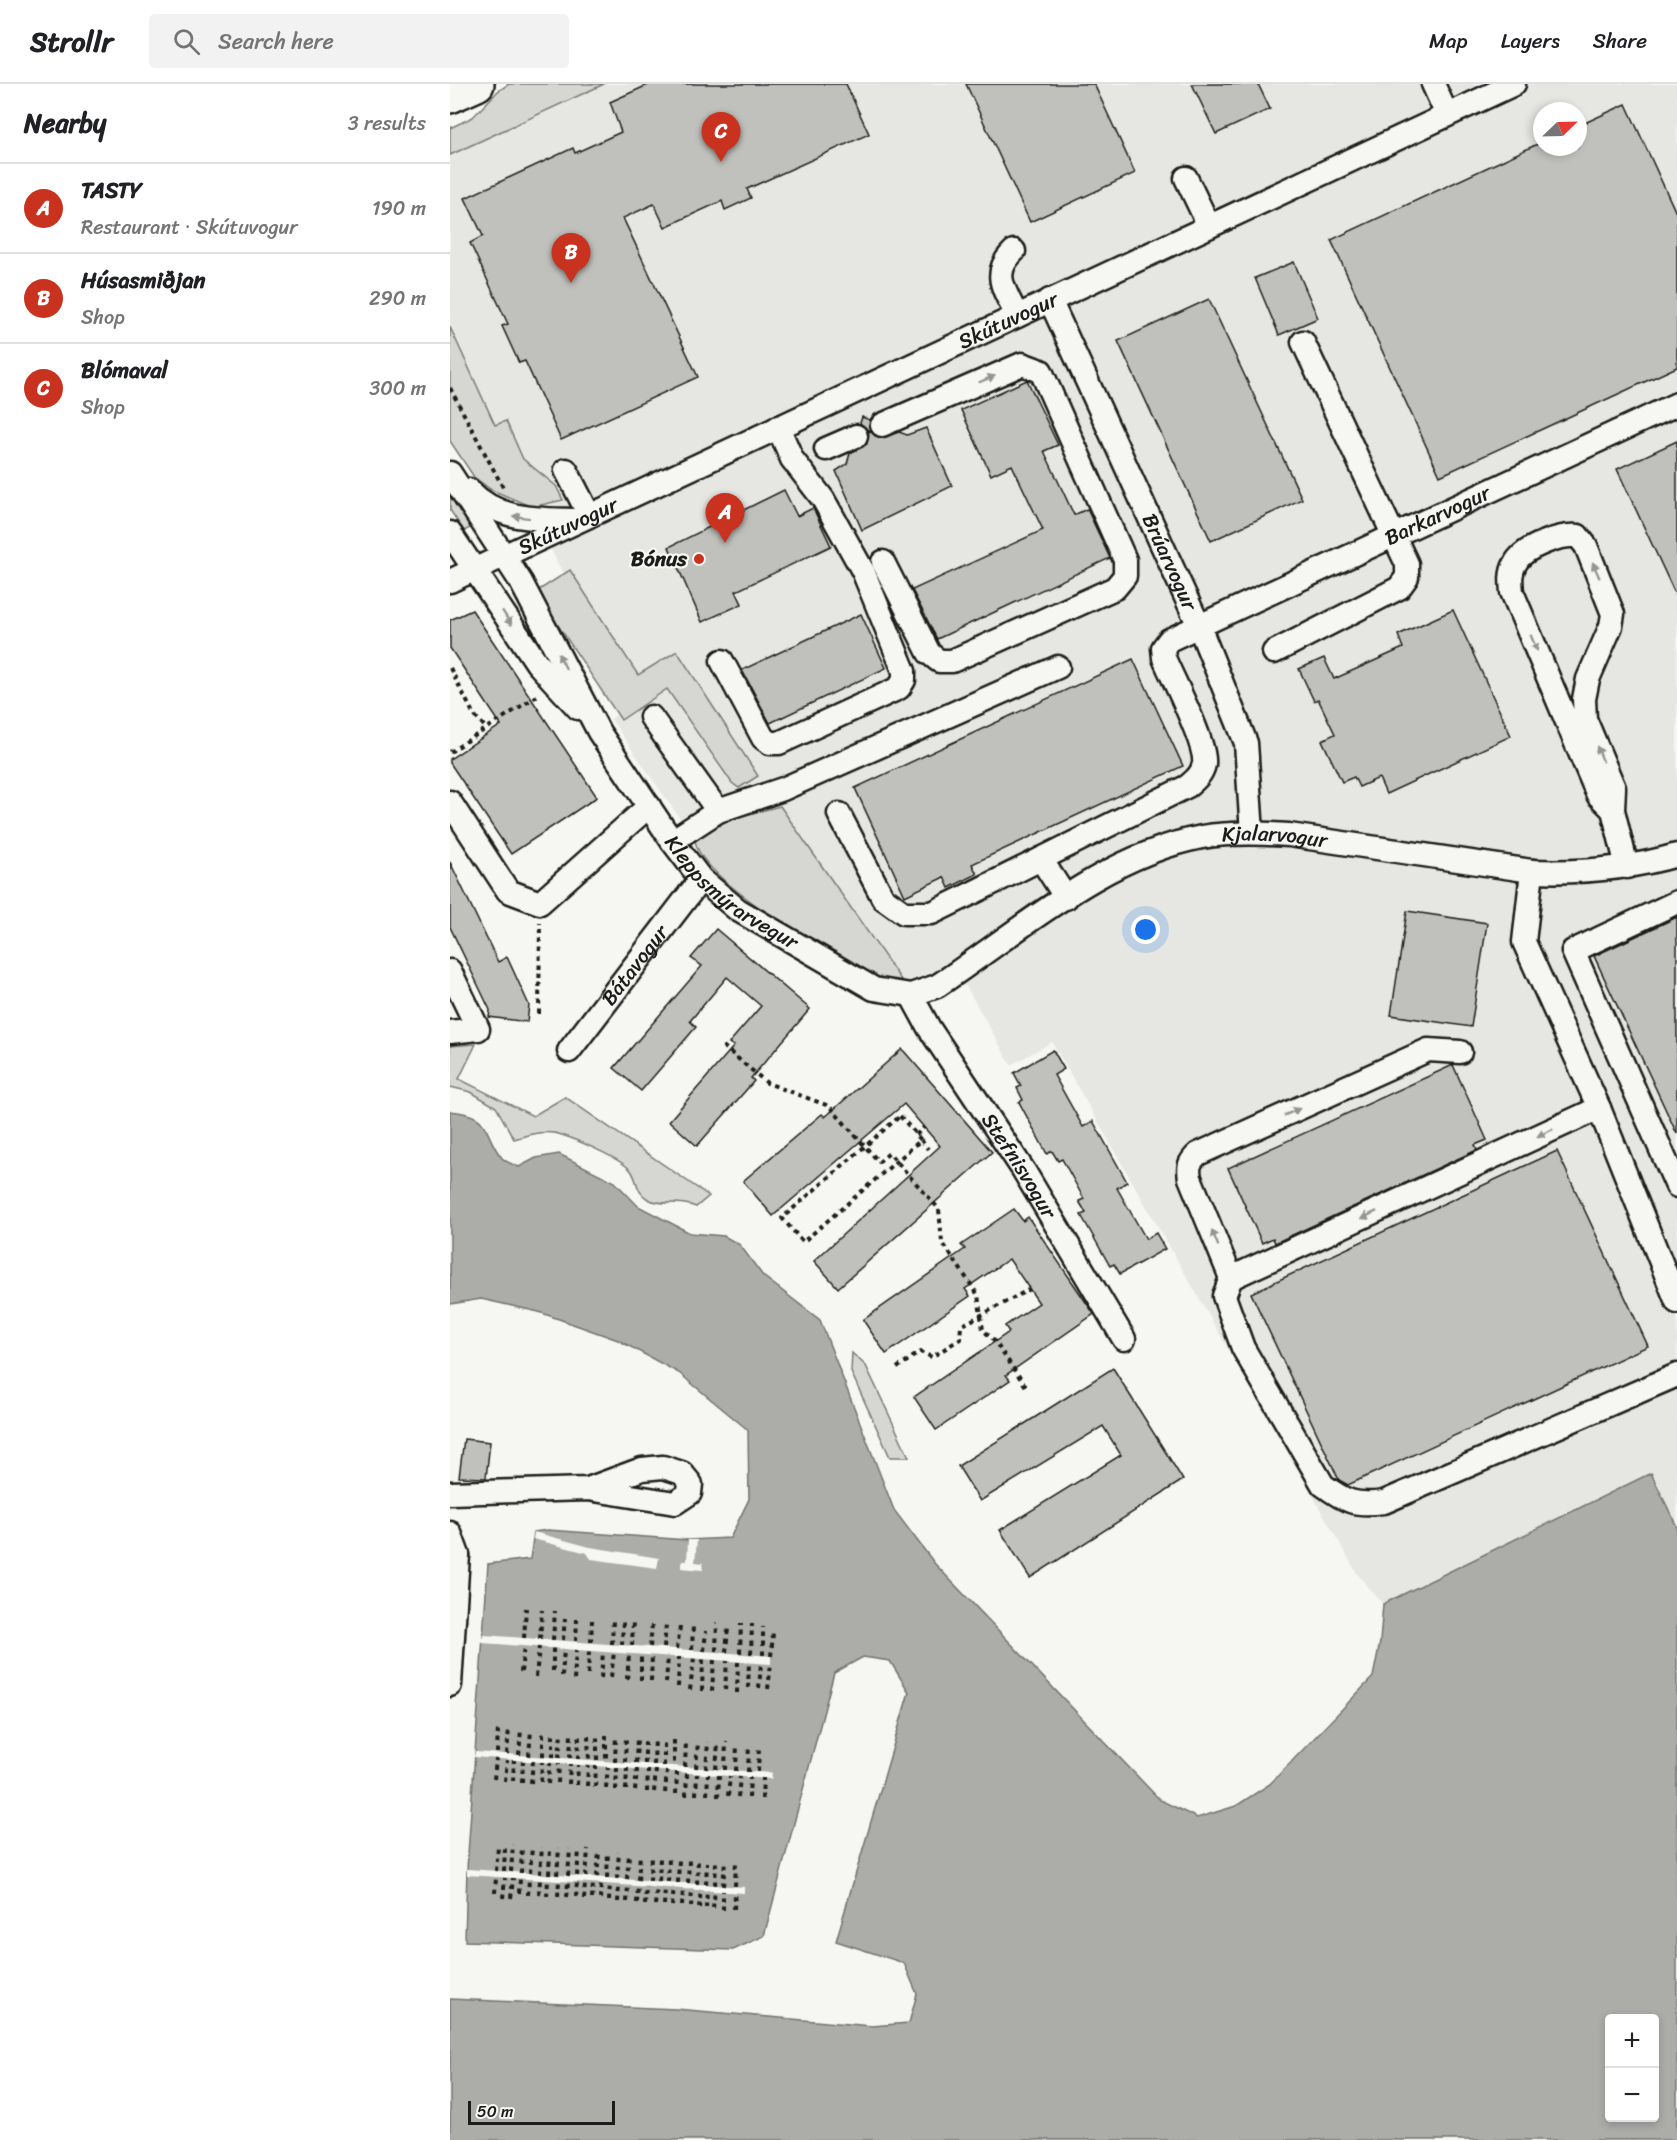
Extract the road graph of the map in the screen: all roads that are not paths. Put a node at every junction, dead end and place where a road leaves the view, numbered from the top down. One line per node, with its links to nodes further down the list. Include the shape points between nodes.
1 (477, 84): 5 (highway)
2 (491, 84): 6 (street, via 468,105)
3 (1433, 84): 7 (street)
4 (1514, 84): 7 (street, Skútuvogur)
5 (450, 96)
6 (450, 113)
7 (1447, 115): 9 (street, Skútuvogur)
8 (1186, 178): 9 (street)
9 (1209, 226): 11 (street, Skútuvogur)
10 (1014, 250): 12 (street, via 1004,260 1000,272)
11 (1050, 300): 12 (street, Skútuvogur); 28 (street, Brúarvogur)
12 (1017, 316): 16 (street, Skútuvogur)
13 (1303, 342): 23 (street)
14 (1677, 404): 23 (street, Barkarvogur)
15 (882, 425): 25 (street, one-way to 25, via 1022,364 1041,372 1125,560 1125,576 1115,588 952,661 939,662 929,653)
16 (778, 427): 21 (street, Skútuvogur); 30 (street, via 792,459 823,499 863,571 904,671 904,681 899,688 779,743 770,743 762,738)
17 (856, 436): 18 (street)
18 (825, 450)
19 (450, 471): 21 (street, one-way to 19, via 506,515 477,498); 24 (street, Kleppsmýrarvegur)
20 (566, 471): 21 (street)
21 (584, 518): 24 (street, Skútuvogur)
22 (450, 533): 26 (street, Kleppsmýrarvegur)
23 (1394, 536): 28 (street, Barkarvogur); 29 (street, via 1407,564 1407,577 1399,588)
24 (503, 555): 26 (street, Skútuvogur); 33 (street, Kleppsmýrarvegur, one-way to 24)
25 (883, 562)
26 (474, 569): 27 (street, Skútuvogur); 33 (street, Kleppsmýrarvegur, one-way to 33, via 537,663)
27 (450, 581)
28 (1199, 626): 39 (street, Brúarvogur, via 1246,743); 42 (street, Barkarvogur, via 1169,640 1163,648 1202,746 1204,763 1199,776 1188,786)
29 (1274, 652)
30 (722, 661)
31 (1058, 667): 37 (street, via 783,789)
32 (651, 717): 37 (street)
33 (599, 732): 35 (street, Kleppsmýrarvegur)
34 (450, 802): 35 (street, via 508,891 540,903)
35 (649, 806): 40 (street, Kleppsmýrarvegur)
36 (1613, 810): 36 (street, one-way to 36, via 1614,788 1586,718 1584,699 1613,614 1586,546 1578,536 1566,535 1524,553 1510,576 1512,592 1598,795); 43 (street)
37 (718, 811): 40 (street)
38 (838, 814): 42 (street, via 883,898 904,913 932,913)
39 (1252, 833): 44 (street, Kjalarvogur); 46 (street, Kjalarvogur, via 1203,837 1133,858)
40 (672, 841): 45 (street, Kleppsmýrarvegur)
41 (1677, 855): 43 (street, Kjalarvogur)
42 (1041, 859): 46 (street)
43 (1627, 867): 44 (street, Kjalarvogur, via 1585,872)
44 (1532, 871): 53 (street, via 1524,942)
45 (701, 879): 49 (street, Kleppsmýrarvegur, via 738,910 874,989); 51 (street, Bátavogur)
46 (1066, 898): 49 (street, Kjalarvogur, via 937,986)
47 (1677, 902): 54 (street, via 1573,951)
48 (450, 971): 50 (street, via 478,1029)
49 (911, 995): 57 (street, Stefnisvogur, via 1024,1171)
50 (450, 1032)
51 (569, 1052)
52 (1460, 1052): 55 (street, one-way to 52, via 1190,1178 1188,1168 1198,1154 1428,1050)
53 (1599, 1108): 55 (street, one-way to 55); 56 (street)
54 (1677, 1186)
55 (1231, 1278): 58 (street, via 1224,1296 1243,1348 1323,1485 1342,1499 1361,1505 1384,1502)
56 (1677, 1302)
57 (1124, 1339)
58 (1677, 1375)
59 (588, 1489): 60 (street)
60 (450, 1493)
61 (450, 1533): 62 (street)
62 (454, 1555): 63 (street)
63 (450, 1685)

